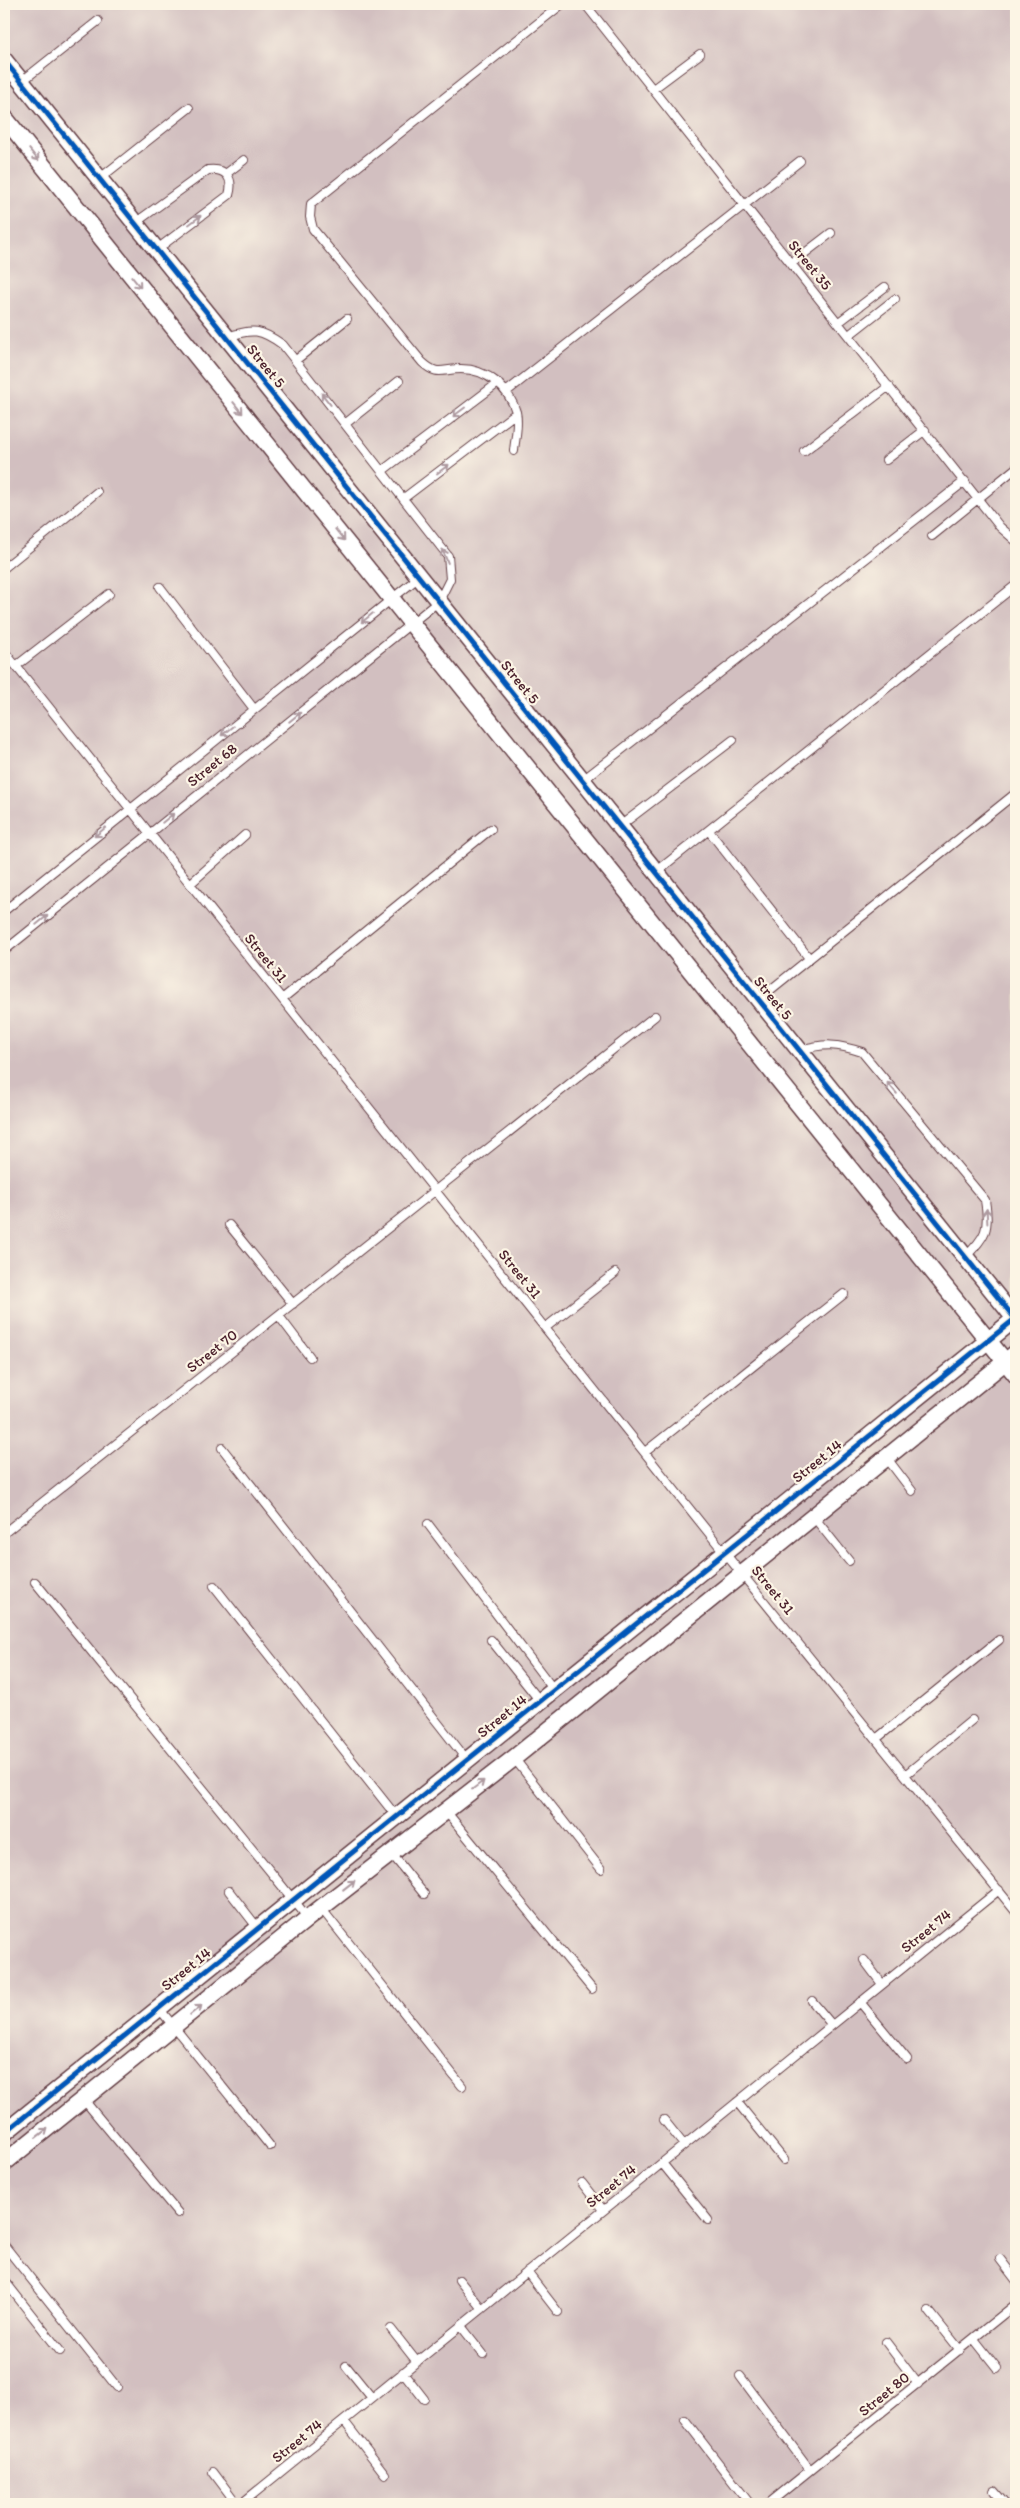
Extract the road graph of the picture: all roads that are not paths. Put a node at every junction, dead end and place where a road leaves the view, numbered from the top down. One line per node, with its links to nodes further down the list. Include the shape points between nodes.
1 (562, 4): 27 (lane, via 311,204 313,229 422,362 431,370 462,369 481,373)
2 (585, 4): 7 (lane, Street 35)
3 (98, 21): 6 (lane)
4 (700, 54): 7 (lane)
5 (4, 60): 6 (street, Street 5)
6 (21, 82): 13 (street, Street 5)
7 (653, 90): 14 (lane, Street 35)
8 (189, 108): 13 (lane)
9 (4, 117): 49 (street, one-way to 49)
10 (244, 160): 12 (lane)
11 (800, 161): 14 (lane)
12 (227, 173): 15 (lane, via 218,168 208,170); 17 (lane, one-way to 12, via 229,196 232,184)
13 (100, 179): 15 (street, Street 5)
14 (745, 204): 18 (lane, Street 35); 29 (lane)
15 (135, 223): 17 (street, Street 5)
16 (832, 233): 18 (lane)
17 (156, 250): 24 (street, Street 5)
18 (792, 263): 22 (lane, Street 35)
19 (885, 287): 22 (lane)
20 (895, 299): 23 (lane)
21 (347, 319): 25 (lane)
22 (839, 322): 23 (lane, Street 35)
23 (849, 335): 28 (lane, Street 35)
24 (227, 337): 25 (lane, via 247,330 267,333); 45 (street, Street 5)
25 (296, 360): 31 (lane, one-way to 25)
26 (399, 381): 31 (lane)
27 (498, 383): 29 (lane); 37 (lane, one-way to 37)
28 (889, 386): 32 (lane, Street 35); 34 (lane)
29 (506, 392): 30 (lane)
30 (516, 413): 33 (lane); 40 (lane, one-way to 30)
31 (345, 424): 37 (lane)
32 (925, 430): 35 (lane); 38 (lane, Street 35)
33 (514, 451)
34 (804, 452)
35 (886, 460)
36 (1016, 468): 41 (lane)
37 (382, 471): 40 (lane)
38 (965, 481): 41 (lane, Street 35); 56 (lane)
39 (97, 492): 44 (lane)
40 (404, 498): 50 (lane, one-way to 40, via 450,579 448,556)
41 (978, 498): 42 (lane); 43 (lane, Street 35, via 1000,527)
42 (932, 536)
43 (1016, 541)
44 (4, 568)
45 (419, 577): 49 (lane, Street 68); 50 (street, Street 5)
46 (1016, 585): 61 (lane)
47 (160, 587): 54 (lane)
48 (109, 594): 53 (lane)
49 (392, 599): 51 (street); 54 (lane, Street 68, one-way to 54)
50 (439, 601): 51 (lane, Street 68); 56 (street, Street 5)
51 (412, 623): 62 (lane, Street 68, one-way to 51); 82 (street)
52 (4, 651): 53 (lane, Street 31)
53 (16, 666): 58 (lane, Street 31)
54 (254, 709): 58 (lane, Street 68, one-way to 58)
55 (733, 740): 59 (lane)
56 (582, 780): 59 (street, Street 5)
57 (1016, 793): 68 (lane)
58 (130, 808): 62 (lane, Street 31); 66 (lane, Street 68, one-way to 66)
59 (620, 826): 64 (street, Street 5)
60 (491, 829): 69 (lane)
61 (709, 831): 64 (lane); 68 (lane)
62 (149, 833): 65 (lane, Street 31); 67 (lane, Street 68, one-way to 62)
63 (245, 835): 65 (lane)
64 (656, 872): 70 (street, Street 5)
65 (190, 884): 69 (lane, Street 31)
66 (4, 911)
67 (4, 951)
68 (809, 958): 70 (lane)
69 (282, 999): 73 (lane, Street 31)
70 (758, 999): 72 (street, Street 5)
71 (655, 1016): 73 (lane, Street 70)
72 (800, 1050): 75 (street, Street 5); 75 (lane, one-way to 72, via 982,1240 989,1221 986,1200 862,1052 822,1044)
73 (436, 1190): 78 (lane, Street 70); 81 (lane, Street 31)
74 (229, 1224): 78 (lane)
75 (965, 1257): 80 (street, Street 5)
76 (615, 1273): 81 (lane)
77 (844, 1294): 87 (lane)
78 (294, 1304): 79 (lane, Street 70)
79 (278, 1316): 83 (lane); 92 (lane, Street 70)
80 (1016, 1319): 82 (street, Street 14)
81 (546, 1328): 87 (lane, Street 31)
82 (989, 1340): 84 (street); 93 (street, Street 14)
83 (310, 1358)
84 (1011, 1358): 85 (street); 88 (street)
85 (1016, 1375)
86 (222, 1448): 105 (lane)
87 (645, 1452): 93 (lane, Street 31)
88 (886, 1457): 89 (lane); 90 (street)
89 (912, 1491)
90 (813, 1516): 94 (lane); 95 (street)
91 (428, 1524): 100 (lane)
92 (4, 1533)
93 (724, 1552): 95 (lane, Street 31); 100 (street, Street 14)
94 (848, 1561)
95 (742, 1574): 103 (lane, Street 31); 104 (street)
96 (36, 1582): 114 (lane)
97 (214, 1586): 108 (lane)
98 (492, 1640): 101 (lane)
99 (999, 1640): 103 (lane)
100 (554, 1690): 101 (street, Street 14)
101 (540, 1701): 105 (street, Street 14)
102 (972, 1720): 106 (lane)
103 (876, 1739): 106 (lane, Street 31)
104 (514, 1758): 107 (street, one-way to 104); 110 (lane)
105 (467, 1760): 108 (street, Street 14)
106 (905, 1775): 111 (lane, Street 31)
107 (445, 1810): 109 (street); 121 (lane)
108 (396, 1816): 114 (street, Street 14)
109 (390, 1852): 113 (lane); 115 (street, one-way to 109)
110 (601, 1869)
111 (999, 1890): 116 (lane, Street 31); 120 (lane, Street 74)
112 (229, 1892): 118 (lane)
113 (424, 1894)
114 (292, 1898): 117 (lane); 118 (street, Street 14)
115 (321, 1908): 117 (street); 128 (lane)
116 (1016, 1912)
117 (308, 1918): 126 (street, one-way to 117)
118 (257, 1927): 124 (street, Street 14)
119 (864, 1960): 120 (lane)
120 (882, 1984): 123 (lane, Street 74)
121 (592, 1989)
122 (812, 2001): 125 (lane)
123 (860, 2002): 125 (lane, Street 74); 127 (lane)
124 (158, 2007): 126 (lane); 132 (street, Street 14)
125 (832, 2025): 130 (lane, Street 74)
126 (175, 2027): 129 (street); 134 (lane)
127 (907, 2059)
128 (462, 2086)
129 (84, 2100): 135 (street, one-way to 129); 141 (lane)
130 (737, 2102): 133 (lane, Street 74); 136 (lane)
131 (664, 2120): 133 (lane)
132 (4, 2133): 135 (street)
133 (684, 2145): 138 (lane, Street 74)
134 (270, 2146)
135 (19, 2151): 137 (street)
136 (784, 2160)
137 (4, 2163)
138 (662, 2163): 140 (lane, Street 74); 142 (lane)
139 (582, 2183): 140 (lane)
140 (603, 2210): 145 (lane, Street 74)
141 (178, 2213)
142 (708, 2220)
143 (4, 2245): 166 (lane)
144 (1000, 2259): 148 (lane)
145 (527, 2272): 149 (lane, Street 74); 152 (lane)
146 (4, 2280): 158 (lane)
147 (459, 2280): 149 (lane)
148 (1016, 2280)
149 (482, 2309): 153 (lane, Street 74)
150 (1015, 2309): 155 (lane, Street 80)
151 (929, 2311): 157 (lane)
152 (558, 2312)
153 (461, 2326): 159 (lane); 160 (lane, Street 74)
154 (391, 2329): 160 (lane)
155 (974, 2339): 157 (lane, Street 80); 162 (lane)
156 (886, 2342): 165 (lane)
157 (960, 2350): 165 (lane, Street 80)
158 (60, 2351)
159 (483, 2354)
160 (417, 2362): 163 (lane, Street 74)
161 (346, 2366): 167 (lane)
162 (997, 2368)
163 (404, 2372): 167 (lane, Street 74); 168 (lane)
164 (740, 2376): 171 (lane)
165 (918, 2384): 171 (lane, Street 80)
166 (117, 2387)
167 (372, 2398): 170 (lane, Street 74)
168 (424, 2399)
169 (685, 2420): 179 (lane)
170 (344, 2421): 173 (lane); 175 (lane, Street 74)
171 (810, 2470): 180 (lane, Street 80)
172 (213, 2472): 176 (lane)
173 (385, 2474)
174 (994, 2491): 181 (lane)
175 (250, 2497): 177 (lane, Street 74); 178 (lane)
176 (237, 2504)
177 (241, 2504)
178 (256, 2504)
179 (750, 2504)
180 (768, 2504)
181 (1005, 2504)

